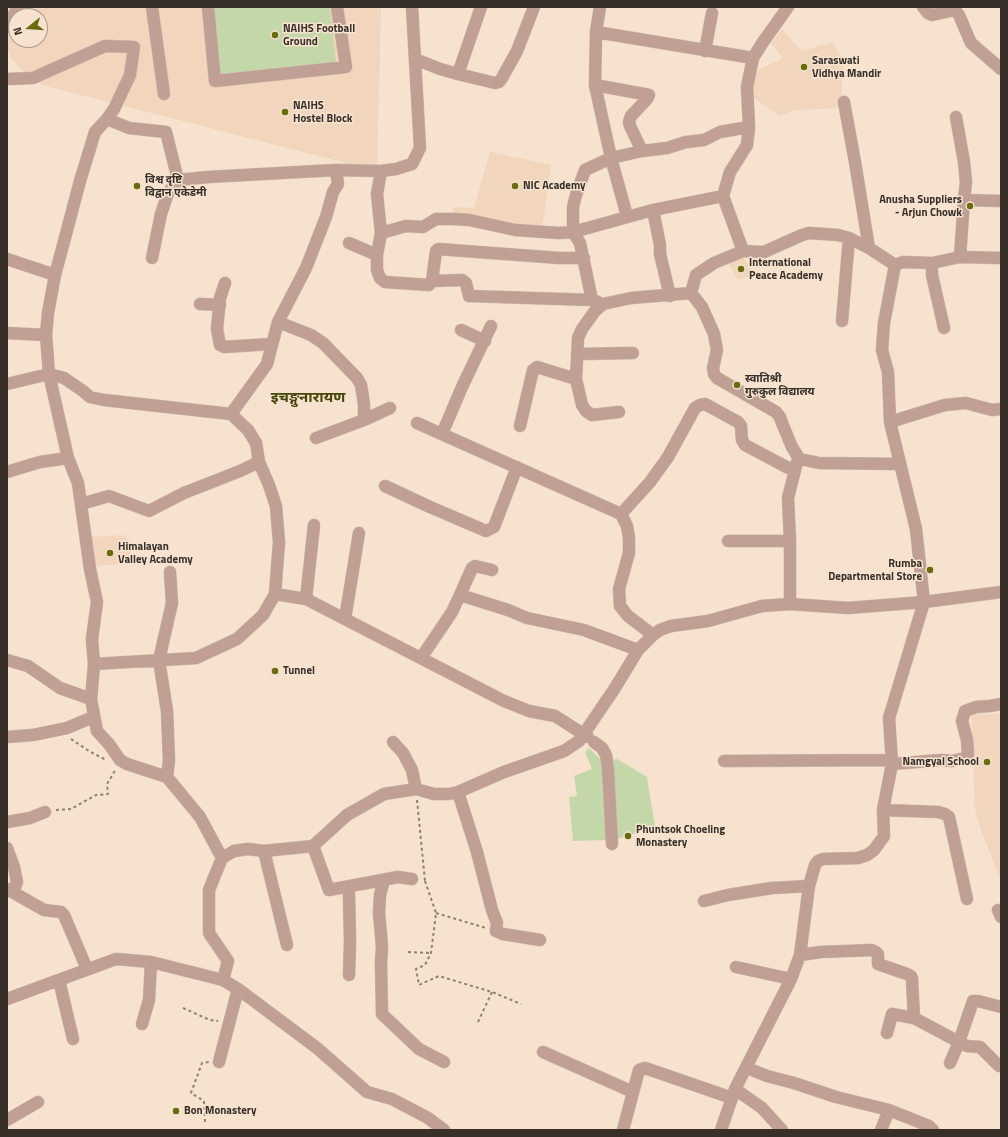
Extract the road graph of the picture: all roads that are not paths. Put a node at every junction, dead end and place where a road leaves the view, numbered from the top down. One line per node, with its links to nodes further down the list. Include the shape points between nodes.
1 (18, 7): 12 (street)
2 (152, 7): 21 (street)
3 (208, 7): 4 (street, via 215,82 346,67)
4 (337, 7)
5 (412, 7): 16 (street)
6 (482, 7): 18 (street)
7 (534, 7): 18 (street, via 517,52 499,82)
8 (600, 7): 13 (street)
9 (788, 7): 15 (street)
10 (924, 7): 17 (street, via 932,15 955,10 971,43)
11 (712, 13): 14 (street)
12 (7, 27)
13 (596, 32): 14 (street); 20 (street)
14 (705, 51): 15 (street)
15 (754, 58): 25 (street, via 747,86)
16 (415, 59): 18 (street); 29 (street, via 420,148 412,164)
17 (1001, 69)
18 (458, 74)
19 (7, 79): 24 (street, via 33,78 105,46 134,47 130,75)
20 (595, 85): 26 (street, via 649,95 629,122); 27 (street)
21 (164, 94)
22 (844, 102): 40 (street)
23 (956, 117): 32 (street, via 966,182)
24 (108, 119): 30 (street, via 129,128 166,132); 50 (street, via 96,132)
25 (749, 127): 26 (street, via 720,132 704,140); 31 (street, via 747,145 730,172)
26 (642, 151): 27 (street)
27 (611, 158): 35 (street); 36 (street, via 585,170 573,207)
28 (336, 170): 29 (street); 30 (street); 59 (street, via 338,184 323,224 306,268)
29 (381, 171): 37 (street, via 378,194)
30 (178, 180): 44 (street, via 168,193)
31 (723, 196): 34 (street); 41 (street)
32 (964, 200): 33 (street); 43 (street)
33 (1001, 201)
34 (653, 210): 35 (street); 54 (street)
35 (627, 216): 36 (street)
36 (573, 232): 37 (street, via 515,230 469,220 436,219 423,227 406,226); 45 (street, via 580,243)
37 (381, 233): 42 (street)
38 (849, 238): 40 (street); 41 (street, via 809,233 764,252); 58 (street)
39 (349, 243): 42 (street)
40 (869, 248): 49 (street)
41 (743, 251): 53 (street, via 714,263 696,275)
42 (377, 255): 51 (street, via 377,270 385,282 429,285)
43 (960, 257): 46 (street); 48 (street)
44 (152, 258)
45 (584, 258): 51 (street, via 438,249); 55 (street)
46 (1001, 258)
47 (7, 259): 50 (street)
48 (932, 263): 49 (street, via 903,262); 61 (street, via 932,275)
49 (895, 265): 77 (street, via 884,323 882,350 888,372)
50 (55, 275): 64 (street)
51 (432, 281): 55 (street, via 462,280 466,283 469,296)
52 (225, 282): 57 (street)
53 (691, 293): 54 (street); 83 (street, via 702,307 714,334 717,350 714,374 776,412)
54 (670, 296): 55 (street)
55 (598, 302): 68 (street, via 578,338)
56 (200, 304): 57 (street)
57 (220, 305): 66 (street, via 217,329 221,346)
58 (842, 321)
59 (278, 322): 66 (street); 76 (street, via 311,335 323,343 357,378 361,385)
60 (491, 326): 65 (street)
61 (944, 328)
62 (461, 330): 65 (street)
63 (7, 332): 64 (street)
64 (46, 334): 69 (street)
65 (485, 341): 80 (street)
66 (271, 344): 75 (street, via 267,364)
67 (633, 353): 68 (street)
68 (577, 354): 70 (street)
69 (49, 374): 71 (street); 75 (street, via 64,378 90,397); 82 (street)
70 (576, 379): 74 (street, via 582,405 586,411 592,415); 79 (street, via 534,368)
71 (7, 384)
72 (390, 408): 76 (street)
73 (1001, 409): 77 (street, via 992,410 966,403 945,405)
74 (619, 412)
75 (230, 414): 84 (street, via 248,430 256,443)
76 (364, 420): 81 (street)
77 (890, 422): 85 (street)
78 (417, 423): 80 (street)
79 (520, 426)
80 (442, 434): 86 (street)
81 (316, 438)
82 (68, 458): 88 (street, via 40,462); 90 (street, via 78,483)
83 (800, 460): 85 (street, via 819,463); 87 (street)
84 (259, 462): 90 (street, via 184,493 149,511 109,496); 99 (street, via 276,506 279,542)
85 (900, 464): 102 (street, via 916,529)
86 (517, 467): 89 (street, via 494,527 486,530); 91 (street)
87 (794, 471): 91 (street, via 745,444 738,422 705,404 700,405 695,408 659,470); 95 (street, via 788,498)
88 (7, 472)
89 (385, 486)
90 (82, 504): 110 (street, via 90,570 97,602 92,639)
91 (621, 514): 105 (street, via 627,526 629,553 619,589 620,606 628,616)
92 (314, 525): 101 (street)
93 (359, 533): 104 (street)
94 (728, 541): 95 (street)
95 (790, 541): 103 (street)
96 (492, 570): 100 (street, via 475,566 472,568)
97 (170, 572): 109 (street, via 172,603)
98 (1001, 592): 102 (street)
99 (275, 594): 101 (street); 109 (street, via 263,616 237,639 196,658)
100 (460, 596): 106 (street, via 527,618 584,630); 107 (street)
101 (306, 599): 104 (street)
102 (924, 602): 103 (street, via 848,608); 118 (street, via 888,718)
103 (790, 604): 105 (street, via 762,606 708,621 671,626)
104 (345, 619): 107 (street)
105 (653, 635): 106 (street)
106 (638, 650): 115 (street)
107 (421, 658): 115 (street, via 504,701 529,711 555,716)
108 (7, 660): 111 (street, via 28,666 60,688)
109 (158, 660): 110 (street); 119 (street, via 167,711 170,760)
110 (94, 664): 111 (street)
111 (91, 699): 113 (street)
112 (1001, 704): 118 (street, via 965,711 962,721 968,755 965,758 952,761)
113 (93, 717): 114 (street, via 67,728); 119 (street, via 97,731 109,744 115,761)
114 (7, 737)
115 (589, 737): 121 (street, via 564,751 504,772); 125 (street, via 606,755)
116 (393, 742): 120 (street, via 403,753 412,770)
117 (724, 761): 118 (street)
118 (892, 762): 122 (street)
119 (167, 777): 129 (street, via 200,817)
120 (416, 789): 121 (street, via 434,794); 126 (street, via 384,794 347,815)
121 (458, 792): 137 (street, via 497,924 496,931)
122 (883, 810): 132 (street, via 884,836 874,850 858,858 818,861); 135 (street, via 938,812 948,817)
123 (45, 812): 124 (street)
124 (7, 822)
125 (612, 844)
126 (313, 846): 128 (street); 133 (street, via 329,890)
127 (7, 848): 134 (street, via 17,882)
128 (264, 851): 129 (street, via 234,851); 138 (street)
129 (222, 858): 146 (street, via 209,890 209,933 228,961)
130 (412, 879): 131 (street)
131 (384, 880): 133 (street); 157 (street, via 379,913 382,1014 419,1049)
132 (809, 886): 136 (street, via 772,888); 139 (street)
133 (348, 887): 143 (street)
134 (10, 890): 142 (street, via 44,910 64,915)
135 (967, 899)
136 (704, 901)
137 (540, 940)
138 (287, 945)
139 (800, 955): 144 (street); 150 (street, via 821,952 876,952 878,964 907,974 912,979)
140 (150, 962): 142 (street, via 116,959); 146 (street); 151 (street, via 149,1000)
141 (736, 967): 144 (street)
142 (87, 969): 145 (street)
143 (349, 975)
144 (791, 979): 160 (street)
145 (59, 980): 148 (street); 153 (street)
146 (223, 980): 147 (street)
147 (238, 989): 156 (street); 166 (street, via 318,1048 367,1092 392,1099 428,1118)
148 (7, 999)
149 (1001, 1007): 154 (street, via 973,1002)
150 (914, 1018): 152 (street, via 892,1014); 154 (street)
151 (142, 1024)
152 (887, 1033)
153 (73, 1039)
154 (959, 1042): 158 (street); 159 (street, via 967,1046 980,1047)
155 (543, 1052): 161 (street)
156 (219, 1062)
157 (444, 1062)
158 (950, 1063)
159 (1001, 1066)
160 (747, 1068): 162 (street); 164 (street, via 836,1097)
161 (633, 1092): 162 (street, via 639,1070 645,1068); 167 (street)
162 (734, 1094): 168 (street); 169 (street, via 762,1108)
163 (38, 1102): 165 (street)
164 (889, 1110): 170 (street); 171 (street)
165 (9, 1123)
166 (444, 1130)
167 (622, 1130)
168 (721, 1130)
169 (782, 1130)
170 (881, 1130)
171 (933, 1130)

